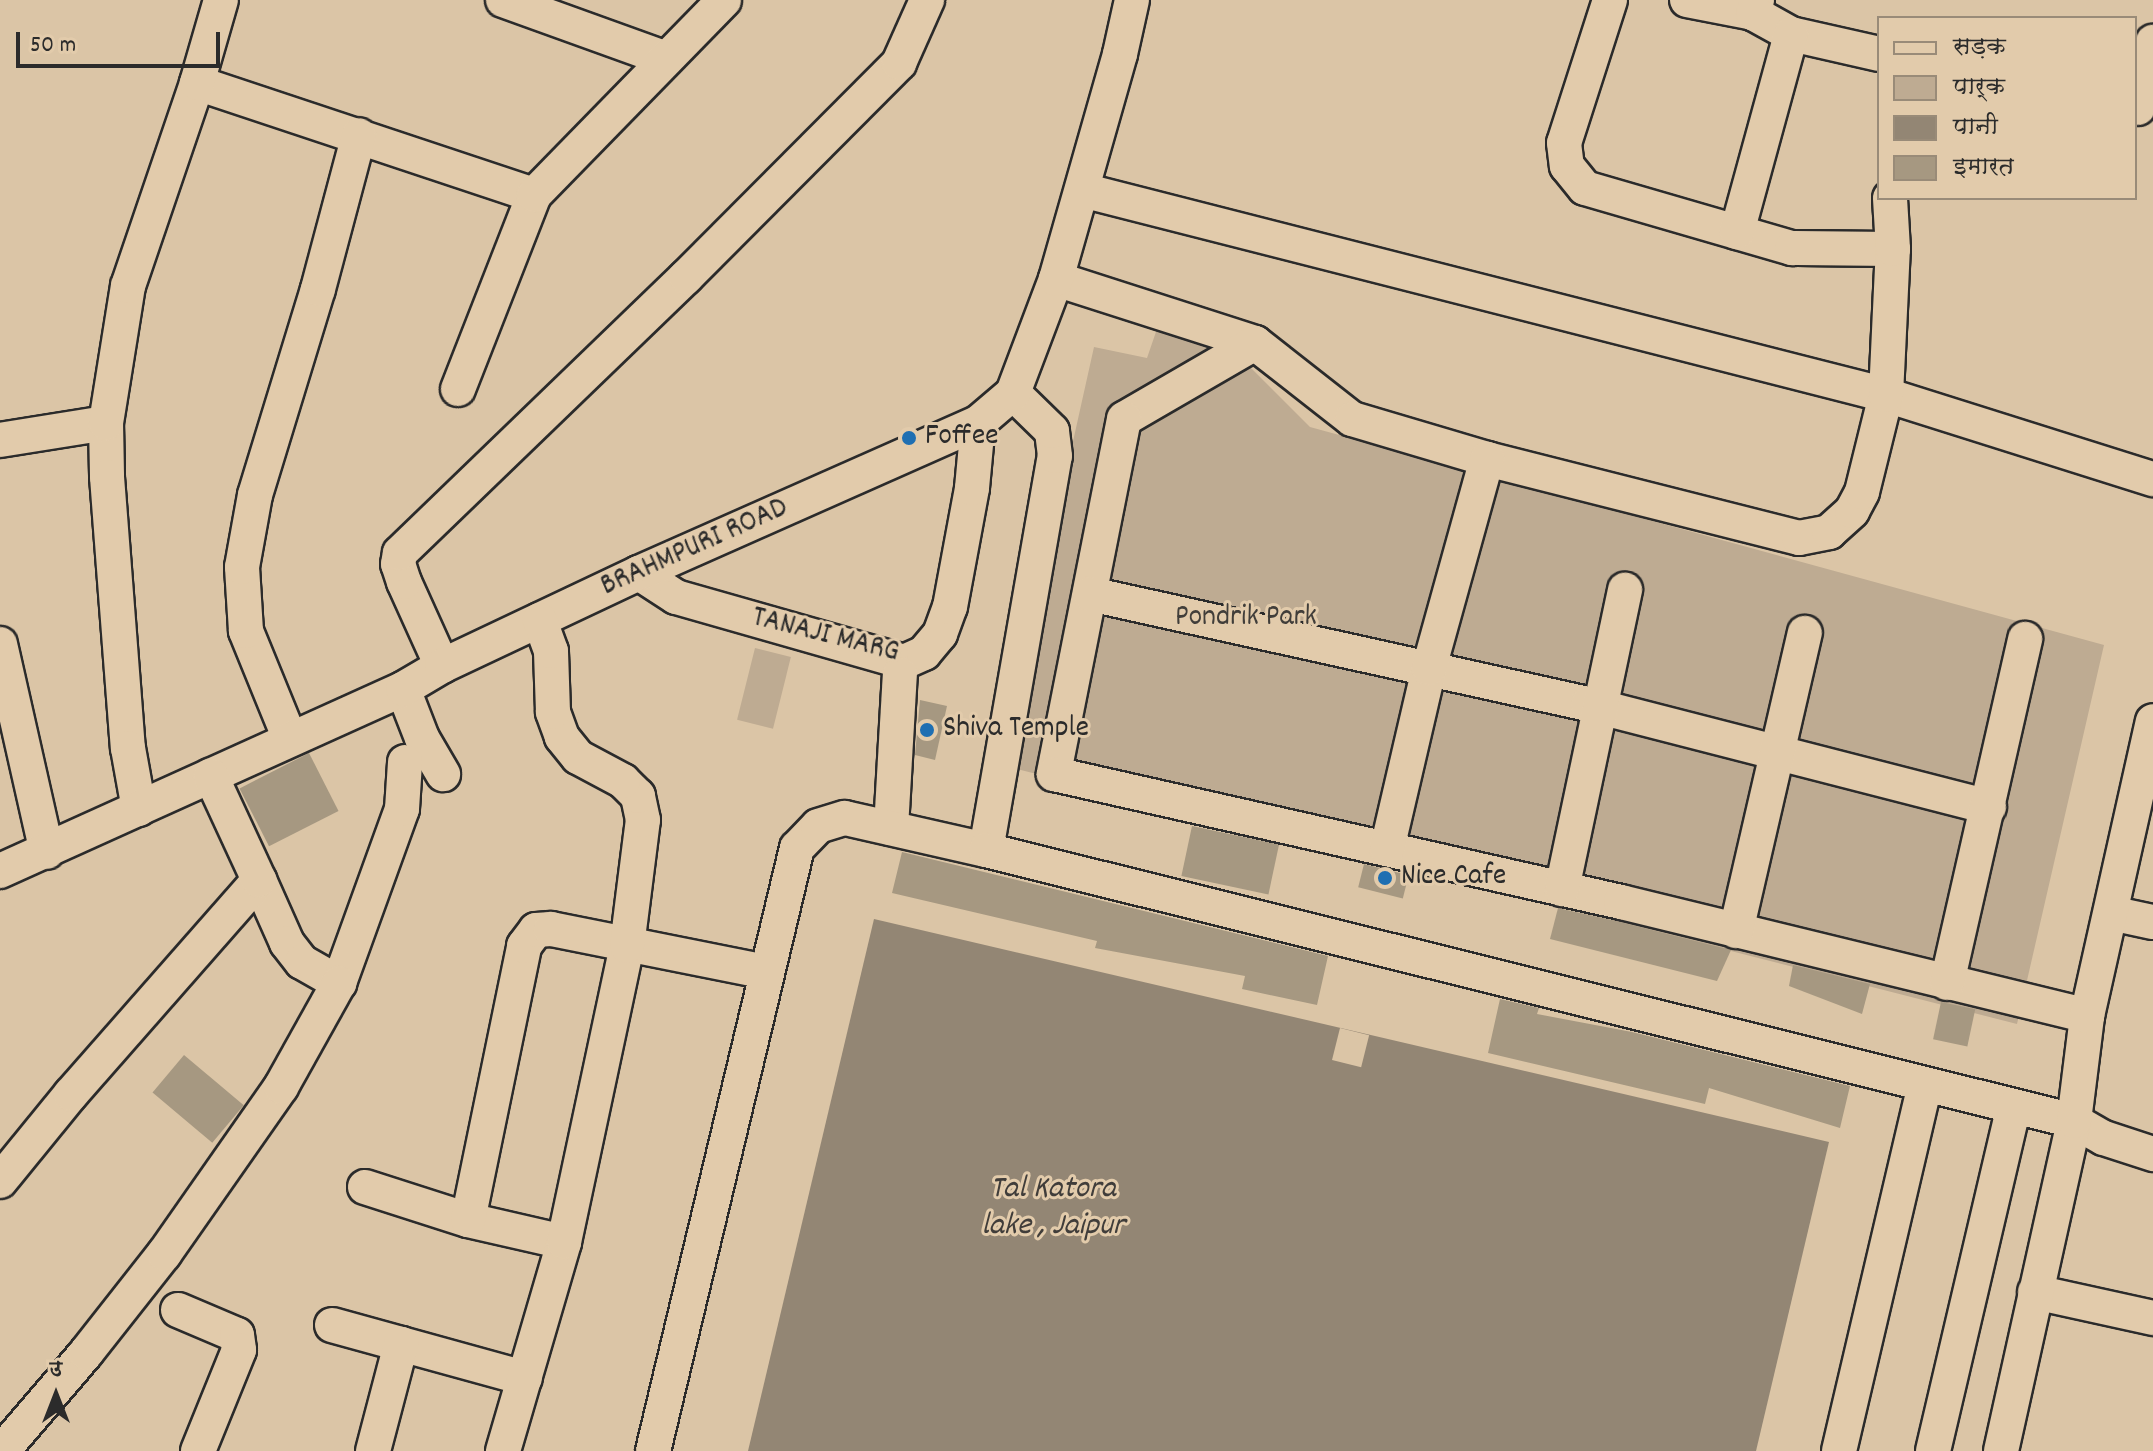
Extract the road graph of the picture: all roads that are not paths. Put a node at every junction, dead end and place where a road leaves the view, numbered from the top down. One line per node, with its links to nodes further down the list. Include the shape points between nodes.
1 (221, 0): 13 (street)
2 (503, 0): 12 (street)
3 (724, 0): 12 (street)
4 (927, 0): 38 (street, via 899,63 686,277 406,545 398,564)
5 (1132, 0): 16 (street, BRAHMPURI ROAD)
6 (1610, 0): 19 (street, via 1564,143 1567,166 1585,188)
7 (1687, 0): 8 (street)
8 (1755, 7): 9 (street)
9 (1791, 34): 11 (street); 19 (street)
10 (2153, 42): 14 (street)
11 (1877, 54)
12 (664, 58): 17 (street)
13 (197, 83): 15 (street); 26 (street, via 128,286)
14 (2142, 109)
15 (359, 135): 17 (street); 45 (street, via 255,495 242,567 246,631)
16 (1082, 190): 21 (street, BRAHMPURI ROAD); 25 (street)
17 (534, 195): 23 (street)
18 (1890, 200): 20 (street)
19 (1737, 232): 20 (street, via 1792,248)
20 (1893, 249): 25 (street)
21 (1056, 279): 22 (street); 24 (street, BRAHMPURI ROAD)
22 (1255, 343): 29 (street, via 1352,419); 33 (street, via 1124,419)
23 (458, 389)
24 (1013, 393): 27 (street, BRAHMPURI ROAD); 54 (street, via 1052,431 1055,456)
25 (1886, 395): 29 (street, via 1862,492 1852,511 1829,532 1799,538); 30 (street)
26 (106, 423): 28 (street); 51 (street, via 128,748)
27 (978, 423): 31 (street, BRAHMPURI ROAD); 31 (street, TANAJI MARG, via 950,607 940,634 924,653 904,662 676,597)
28 (0, 440)
29 (1487, 459): 39 (street)
30 (2153, 479)
31 (639, 573): 34 (street, BRAHMPURI ROAD)
32 (1625, 590): 42 (street)
33 (1090, 594): 39 (street); 53 (street, via 1054,774)
34 (540, 620): 38 (street, BRAHMPURI ROAD); 62 (street, via 551,651 553,712 562,737 578,757 623,781 638,796 643,820)
35 (1805, 633): 46 (street)
36 (2025, 639): 50 (street)
37 (0, 644): 55 (street)
38 (442, 666): 41 (street, BRAHMPURI ROAD)
39 (1429, 668): 42 (street); 53 (street)
40 (900, 674): 52 (street)
41 (403, 689): 45 (street, BRAHMPURI ROAD); 48 (street)
42 (1599, 707): 46 (street); 58 (street)
43 (2153, 721): 44 (street)
44 (2152, 728): 59 (street)
45 (290, 739): 49 (street, BRAHMPURI ROAD)
46 (1777, 753): 50 (street); 61 (street)
47 (405, 762): 64 (street, via 402,809)
48 (443, 774)
49 (211, 776): 51 (street, BRAHMPURI ROAD); 57 (street)
50 (1989, 807): 65 (street)
51 (139, 809): 55 (street, BRAHMPURI ROAD)
52 (891, 828): 54 (street); 63 (street, via 845,818 818,826 797,848)
53 (1387, 849): 58 (street)
54 (986, 850): 67 (street)
55 (47, 852): 56 (street, BRAHMPURI ROAD)
56 (0, 871)
57 (259, 880): 64 (street, via 287,943 302,962); 71 (street)
58 (1562, 889): 61 (street)
59 (2111, 913): 60 (street); 66 (street)
60 (2153, 922)
61 (1736, 931): 65 (street)
62 (627, 946): 63 (street); 73 (street, via 551,929 536,930 524,946); 74 (street)
63 (767, 972): 85 (street)
64 (339, 983): 81 (street, via 281,1087 164,1254)
65 (1947, 983): 66 (street)
66 (2087, 1016): 69 (street)
67 (1925, 1085): 68 (street); 86 (street)
68 (2014, 1107): 69 (street); 87 (street)
69 (2074, 1121): 70 (street, via 2104,1138); 75 (street)
70 (2153, 1154)
71 (0, 1181)
72 (365, 1187): 73 (street)
73 (468, 1220): 74 (street)
74 (564, 1242): 80 (street)
75 (2035, 1292): 77 (street); 88 (street)
76 (178, 1310): 82 (street, via 237,1335 239,1350)
77 (2153, 1318)
78 (332, 1325): 79 (street)
79 (401, 1344): 80 (street); 83 (street)
80 (525, 1378): 84 (street)
81 (2, 1451)
82 (198, 1451)
83 (373, 1451)
84 (503, 1451)
85 (653, 1451)
86 (1839, 1451)
87 (1933, 1451)
88 (2001, 1451)

